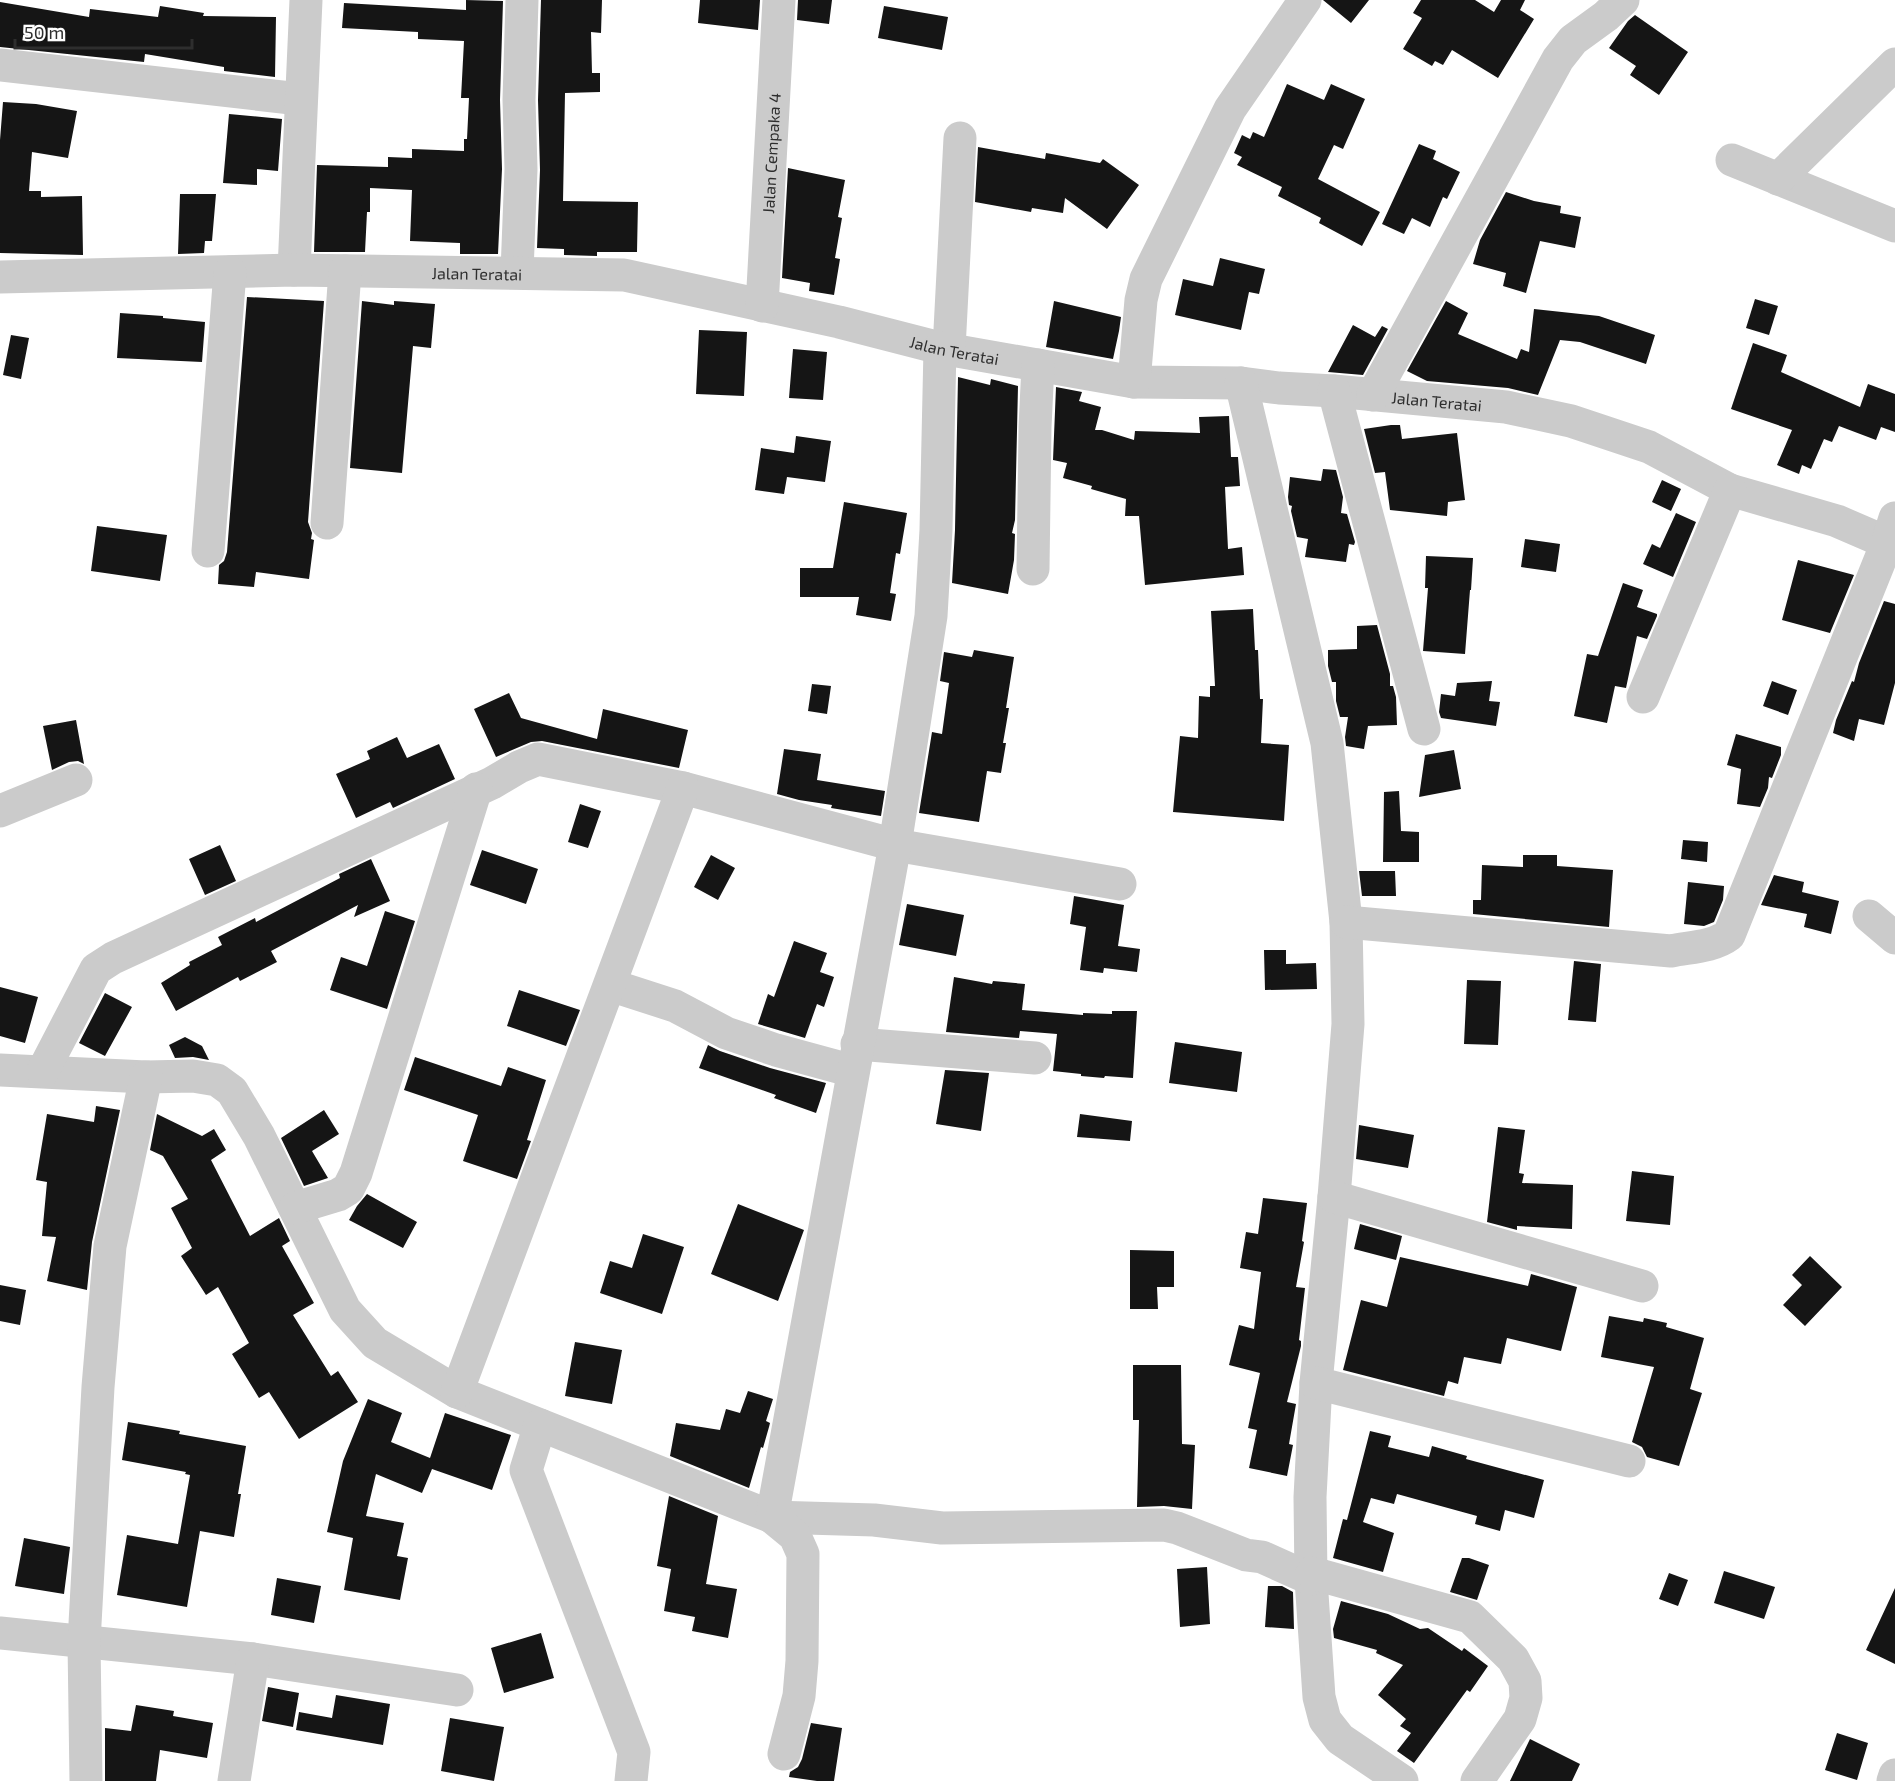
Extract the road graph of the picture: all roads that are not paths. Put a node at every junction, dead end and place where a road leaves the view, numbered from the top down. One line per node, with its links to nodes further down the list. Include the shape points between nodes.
1 (306, 0): 8 (street)
2 (522, 0): 16 (street)
3 (779, 0): 18 (street, Jalan Cempaka 4)
4 (1305, 0): 21 (street, via 1230,109 1146,279)
5 (1623, 0): 24 (street, via 1573,40 1558,59)
6 (1895, 64): 11 (street)
7 (1, 72): 8 (street)
8 (300, 99): 13 (street)
9 (960, 138): 19 (street)
10 (1732, 160): 11 (street)
11 (1778, 179): 12 (street)
12 (1894, 225)
13 (294, 270): 14 (street, Jalan Teratai); 15 (street, Jalan Teratai)
14 (345, 271): 16 (street, Jalan Teratai); 26 (street)
15 (230, 272): 17 (street, Jalan Teratai); 28 (street)
16 (517, 272): 18 (street, Jalan Teratai, via 624,275)
17 (0, 277)
18 (762, 306): 19 (street, Jalan Teratai)
19 (945, 349): 20 (street, Jalan Teratai); 36 (street, via 931,615)
20 (1038, 365): 21 (street, Jalan Teratai); 29 (street)
21 (1134, 382): 22 (street, Jalan Teratai)
22 (1241, 383): 23 (street, Jalan Teratai); 39 (street, via 1327,743)
23 (1334, 391): 24 (street, Jalan Teratai); 31 (street)
24 (1373, 395): 25 (street, Jalan Teratai, via 1506,407 1571,422 1649,447)
25 (1730, 490): 27 (street, Jalan Teratai); 30 (street)
26 (327, 523)
27 (1892, 536): 39 (street, via 1734,927 1722,940 1671,951)
28 (208, 551)
29 (1033, 569)
30 (1643, 697)
31 (1424, 729)
32 (76, 780): 35 (street)
33 (683, 788): 34 (street, via 538,759); 36 (street); 41 (street)
34 (476, 789): 45 (street, via 96,969); 48 (street, via 356,1173 348,1189 338,1195)
35 (0, 811)
36 (895, 845): 37 (street); 42 (street)
37 (1120, 884)
38 (1869, 916): 40 (street)
39 (1346, 922): 47 (street, via 1348,1024)
40 (1895, 938)
41 (610, 985): 42 (street, via 675,1006 726,1033 776,1050); 51 (street)
42 (855, 1058): 43 (street); 54 (street)
43 (1035, 1058)
44 (0, 1070): 45 (street)
45 (43, 1071): 46 (street)
46 (146, 1077): 48 (street, via 193,1076 217,1080 232,1091); 57 (street, via 110,1246)
47 (1334, 1197): 49 (street); 50 (street)
48 (295, 1208): 51 (street, via 345,1310 375,1343)
49 (1642, 1286)
50 (1316, 1383): 53 (street); 55 (street, via 1310,1497)
51 (457, 1392): 52 (street)
52 (540, 1425): 54 (street); 64 (street, via 526,1470 634,1752)
53 (1629, 1461)
54 (772, 1517): 55 (street, via 874,1520 942,1528 1164,1525); 60 (street, via 795,1536 803,1554 799,1696)
55 (1311, 1576): 65 (street, via 1325,1720 1340,1739); 66 (street, via 1470,1617 1513,1659 1525,1681 1526,1698 1520,1719)
56 (0, 1633): 57 (street)
57 (84, 1642): 58 (street); 62 (street)
58 (253, 1659): 59 (street); 63 (street)
59 (457, 1690)
60 (784, 1755)
61 (1895, 1775): 67 (street)
62 (86, 1781)
63 (234, 1781)
64 (631, 1781)
65 (1402, 1781)
66 (1477, 1781)
67 (1893, 1781)

